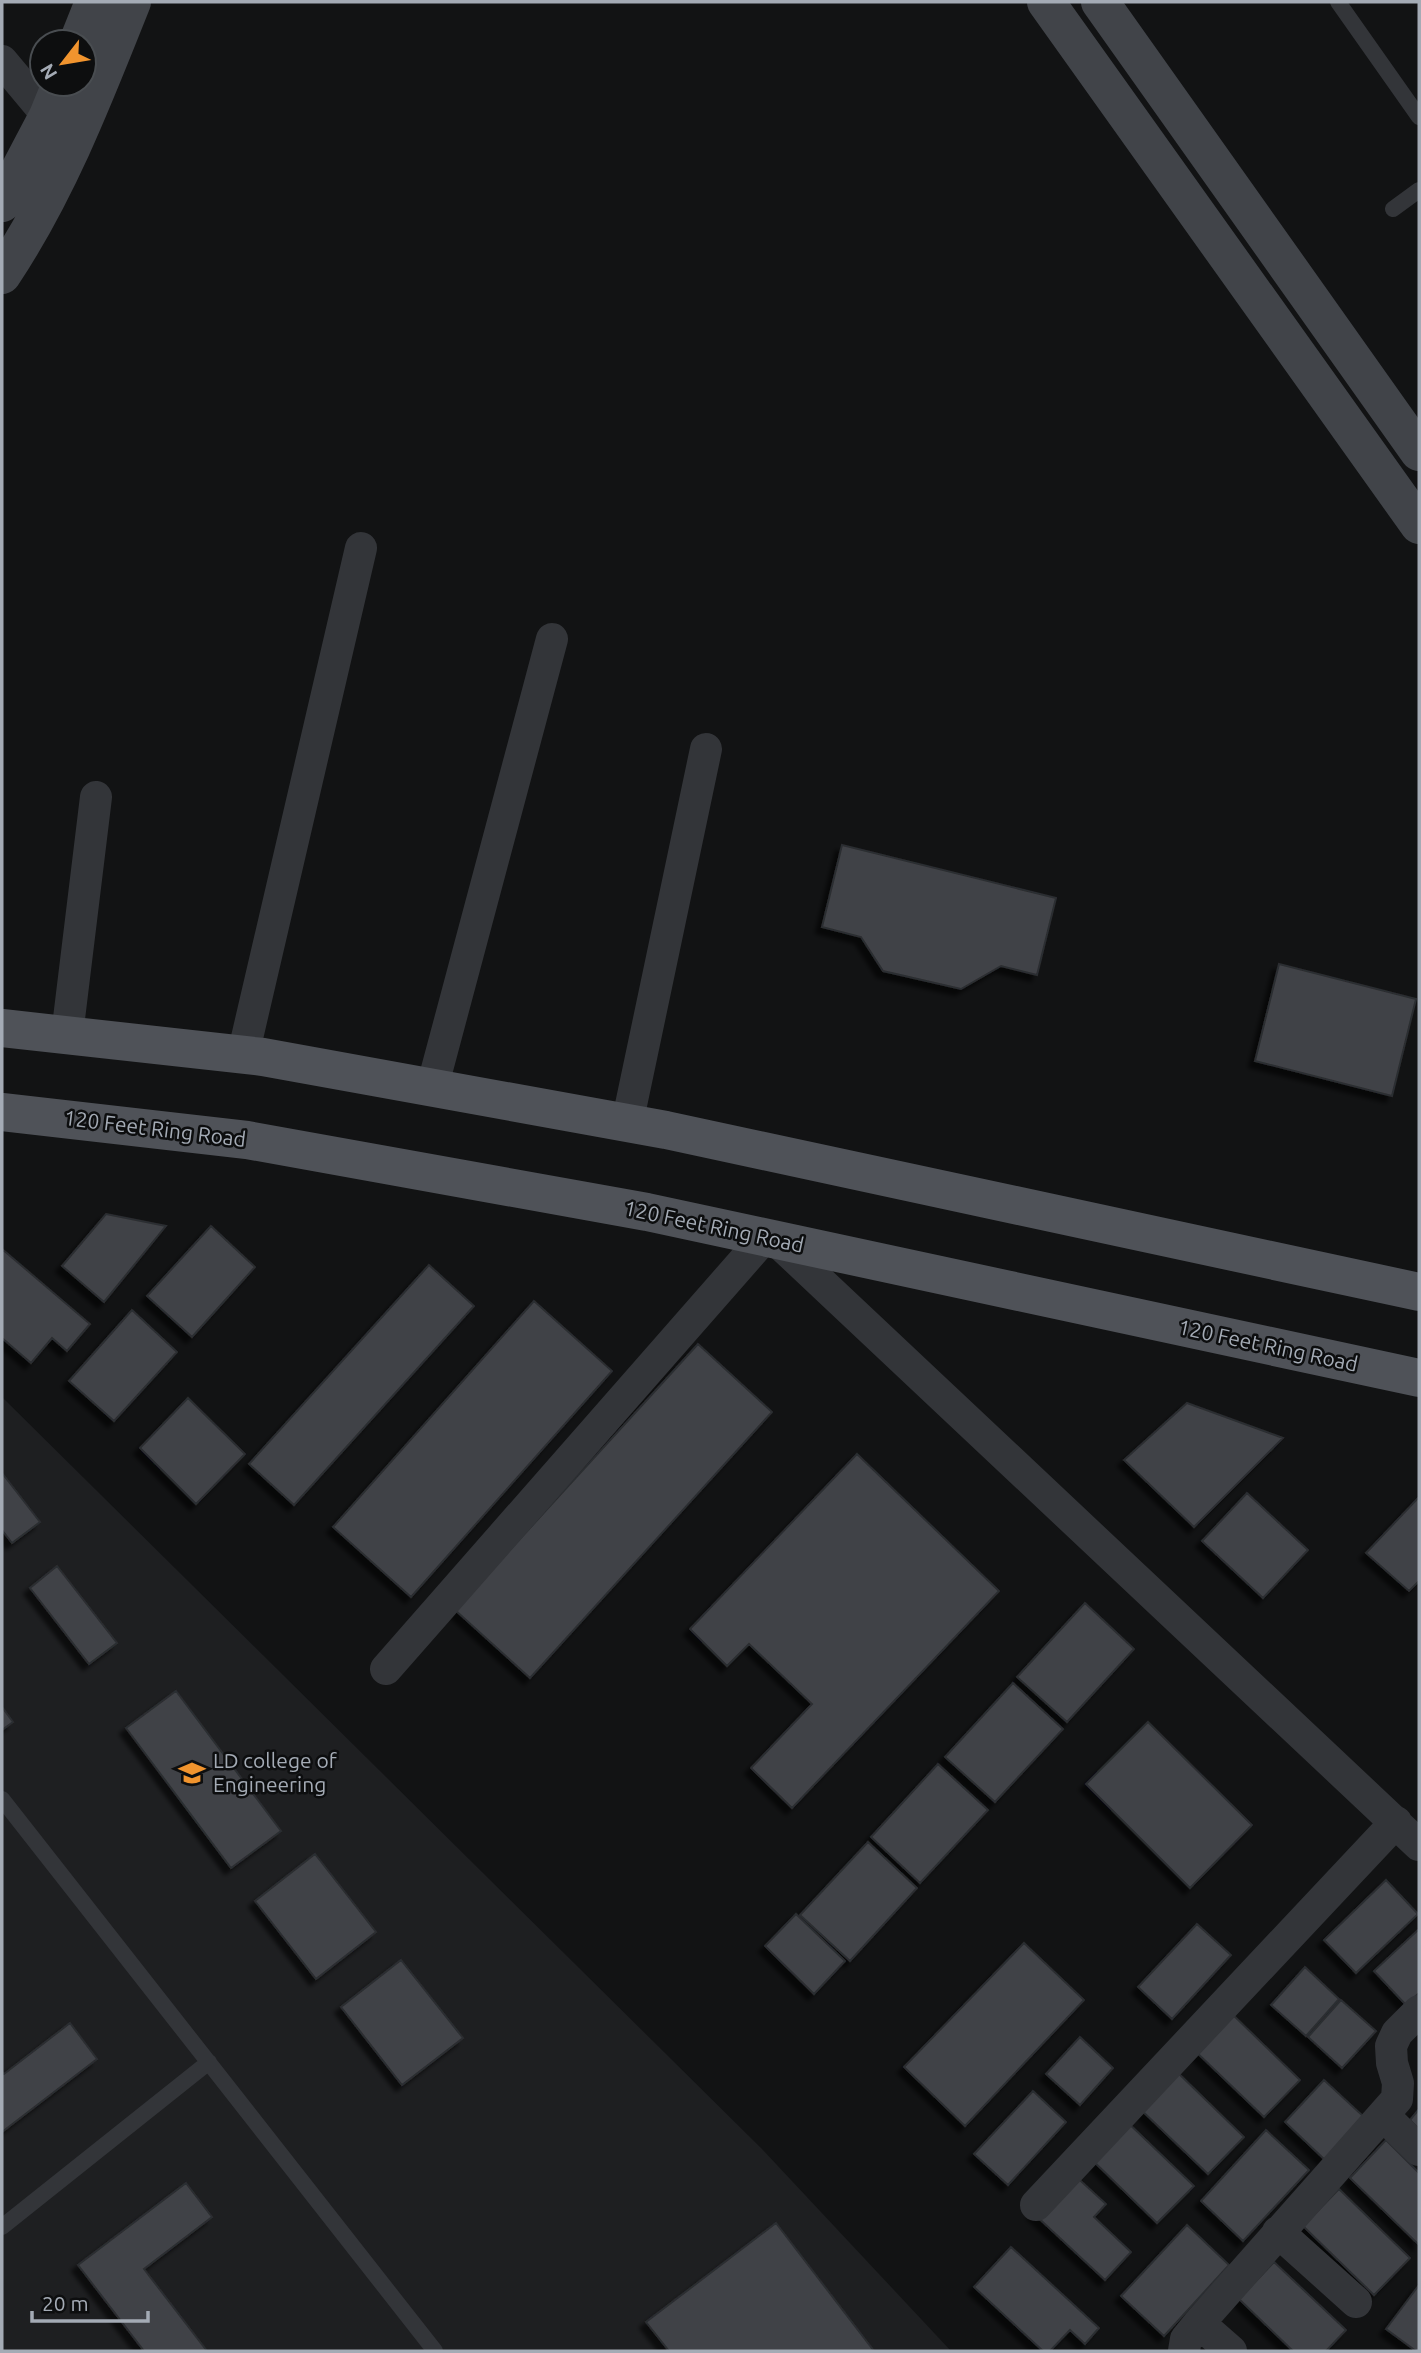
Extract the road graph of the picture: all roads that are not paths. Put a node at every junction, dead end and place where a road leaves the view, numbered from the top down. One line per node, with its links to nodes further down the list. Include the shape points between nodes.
1 (94, 2): 6 (main road)
2 (132, 2): 13 (main road, via 80,132)
3 (1046, 2): 15 (main road)
4 (1100, 2): 14 (main road)
5 (1338, 2): 9 (lane)
6 (84, 28)
7 (2, 61): 8 (street)
8 (54, 100): 11 (main road)
9 (1419, 117)
10 (1419, 190): 12 (lane)
11 (2, 203)
12 (1393, 209)
13 (2, 275)
14 (1419, 452)
15 (1419, 525)
16 (361, 548): 22 (street)
17 (552, 639): 23 (street)
18 (706, 749): 25 (street)
19 (96, 797): 21 (street)
20 (2, 1028): 21 (main road)
21 (67, 1035): 22 (main road)
22 (243, 1055): 23 (main road)
23 (432, 1088): 25 (main road)
24 (2, 1112): 26 (main road, 120 Feet Ring Road, via 247,1140 647,1212)
25 (628, 1124): 27 (main road)
26 (770, 1239): 28 (main road, 120 Feet Ring Road); 29 (street); 31 (street)
27 (1419, 1292)
28 (1419, 1378)
29 (386, 1669)
30 (2, 1799): 34 (lane)
31 (1396, 1822): 32 (street); 37 (street)
32 (1419, 1845)
33 (1419, 2011): 35 (street, via 1396,2033 1391,2046 1397,2099)
34 (209, 2062): 38 (lane); 42 (lane)
35 (1383, 2115): 36 (street); 39 (street)
36 (1419, 2150)
37 (1036, 2205)
38 (2, 2227)
39 (1278, 2232): 40 (street); 41 (street)
40 (1356, 2302)
41 (1199, 2323): 43 (street, via 1186,2339); 44 (street)
42 (435, 2351)
43 (1184, 2351)
44 (1231, 2351)

